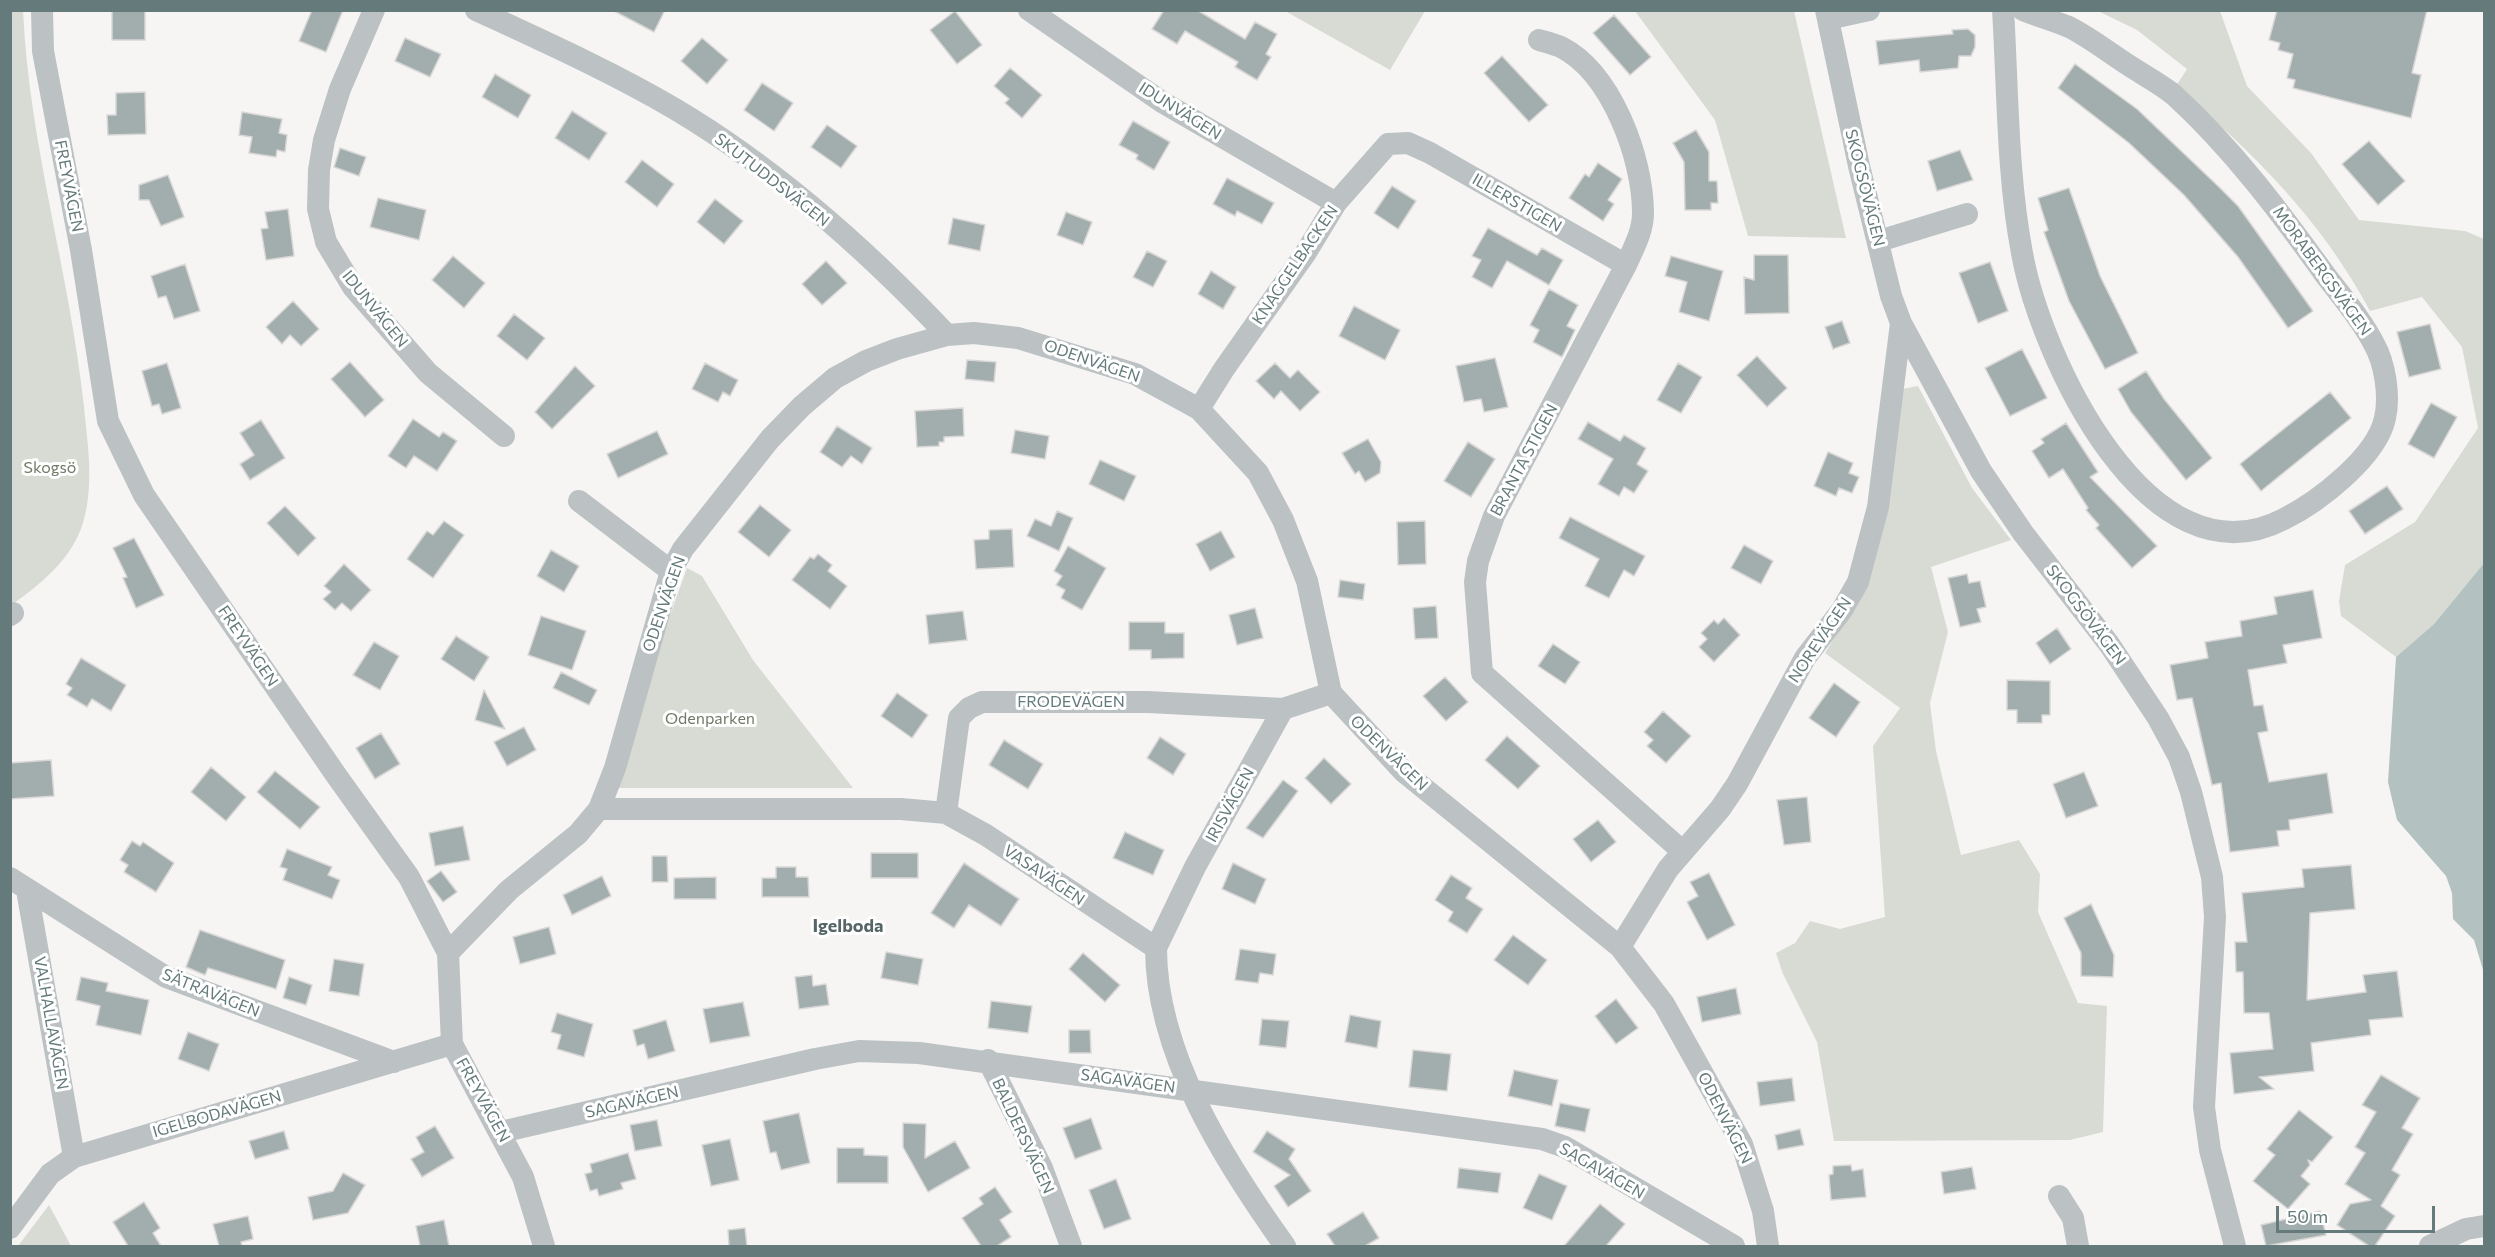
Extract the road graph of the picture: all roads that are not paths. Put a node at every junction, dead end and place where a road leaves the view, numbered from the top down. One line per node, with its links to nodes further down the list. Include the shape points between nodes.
1 (42, 10): 29 (street, FREYVÄGEN, via 43,51 108,421 144,495 409,877)
2 (374, 10): 18 (street, IDUNVÄGEN, via 340,89 324,140 318,209 326,242 353,287 428,373)
3 (476, 10): 16 (street, SKUTUDDSVÄGEN, via 675,109 742,153 883,268)
4 (1029, 10): 11 (street, IDUNVÄGEN, via 1162,102)
5 (1869, 10): 8 (street)
6 (2003, 10): 7 (street, MORABERGSVÄGEN, via 2022,252 2044,325 2081,409 2138,487 2175,514 2204,527 2230,531 2259,529 2281,521 2357,466 2374,445 2385,418 2385,384 2375,345 2267,194 2172,94 2070,28)
7 (2023, 10)
8 (1827, 15): 13 (street, SKOGSÖVÄGEN, via 1856,156)
9 (1539, 40): 14 (street, BRANTA STIGEN, via 1560,47 1583,63 1616,107 1635,158 1644,215)
10 (1408, 143): 11 (street, KNAGGELBACKEN, via 1388,144); 14 (street, ILLERSTIGEN)
11 (1336, 203): 17 (street, KNAGGELBACKEN)
12 (1967, 214): 13 (street)
13 (1879, 241): 15 (street, SKOGSÖVÄGEN)
14 (1626, 265): 25 (street, BRANTA STIGEN, via 1494,516 1475,582 1481,664 1482,674)
15 (1901, 323): 25 (street, NOREVÄGEN, via 1878,507 1858,582 1805,658 1737,784); 46 (street, SKOGSÖVÄGEN, via 1981,471 2130,674 2180,757 2212,877 2215,917 2204,1107 2210,1150)
16 (947, 335): 17 (street, ODENVÄGEN, via 985,334 1051,346 1135,374); 20 (street, ODENVÄGEN, via 866,361 836,378 802,406 770,439 682,549)
17 (1199, 409): 21 (street, ODENVÄGEN, via 1258,472 1283,520 1307,581)
18 (504, 436)
19 (579, 501): 20 (street)
20 (671, 571): 23 (street, ODENVÄGEN, via 615,768)
21 (1331, 693): 22 (street); 27 (street, ODENVÄGEN, via 1404,772)
22 (1283, 709): 24 (street, FRODEVÄGEN, via 1148,702 982,702 959,718); 28 (street, IRISVÄGEN)
23 (599, 810): 24 (street, VASAVÄGEN); 29 (street, ODENVÄGEN, via 578,834 508,890)
24 (946, 813): 28 (street, VASAVÄGEN, via 986,835)
25 (1682, 851): 27 (street, NOREVÄGEN)
26 (19, 884): 32 (street, SÄTRAVÄGEN, via 166,977); 35 (street, VALHALLAVÄGEN)
27 (1620, 947): 44 (street, ODENVÄGEN, via 1664,1004 1742,1144 1758,1190)
28 (1156, 948): 33 (street, via 1156,968 1173,1047)
29 (448, 953): 30 (street, FREYVÄGEN)
30 (453, 1044): 32 (street, IGELBODAVÄGEN); 34 (street, FREYVÄGEN)
31 (988, 1060): 33 (street, SAGAVÄGEN); 34 (street, SAGAVÄGEN, via 888,1050 859,1051); 41 (street, BALDERSVÄGEN, via 1042,1168)
32 (394, 1062): 35 (street, IGELBODAVÄGEN)
33 (1191, 1090): 42 (street, via 1221,1151); 43 (street, SAGAVÄGEN, via 1542,1139 1565,1147)
34 (501, 1132): 40 (street, FREYVÄGEN, via 523,1177)
35 (74, 1157): 38 (street, IGELBODAVÄGEN, via 50,1174)
36 (2059, 1196): 45 (street, via 2073,1218)
37 (2484, 1226): 39 (street, via 2466,1229)
38 (10, 1228)
39 (2437, 1245)
40 (544, 1246)
41 (1071, 1246)
42 (1285, 1246)
43 (1734, 1246)
44 (1768, 1246)
45 (2078, 1246)
46 (2235, 1246)

